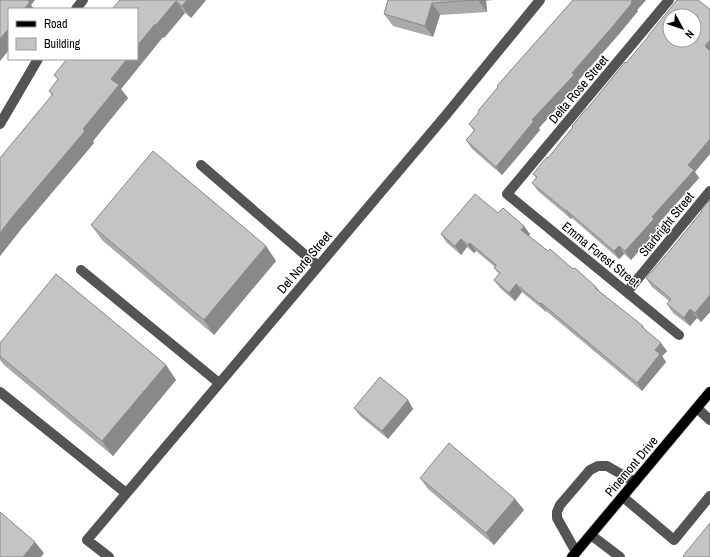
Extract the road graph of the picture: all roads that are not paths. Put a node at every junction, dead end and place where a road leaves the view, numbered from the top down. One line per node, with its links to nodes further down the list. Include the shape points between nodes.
1 (83, 0): 4 (street)
2 (540, 0): 10 (street, Del Norte Street)
3 (669, 0): 9 (street, Delta Rose Street)
4 (77, 8)
5 (37, 60): 6 (street)
6 (0, 124)
7 (201, 166): 10 (street)
8 (710, 191): 12 (street, Starbright Street)
9 (507, 194): 12 (street, Emma Forest Street)
10 (318, 266): 14 (street, Del Norte Street)
11 (81, 270): 14 (street)
12 (627, 292): 13 (street, Emma Forest Street)
13 (679, 335)
14 (220, 383): 20 (street, Del Norte Street)
15 (0, 392): 20 (street)
16 (710, 392): 17 (main road, Pinemont Drive)
17 (697, 408): 18 (street); 19 (main road, Pinemont Drive)
18 (710, 420)
19 (635, 482): 21 (main road, Pinemont Drive); 24 (street, via 607,466 598,466 590,470 560,505 557,518)
20 (126, 493): 25 (street, Del Norte Street, via 87,540)
21 (623, 496): 22 (street, via 674,540); 23 (main road, Pinemont Drive)
22 (710, 496)
23 (591, 534): 24 (main road, Pinemont Drive); 26 (street)
24 (574, 555)
25 (109, 557)
26 (620, 557)

